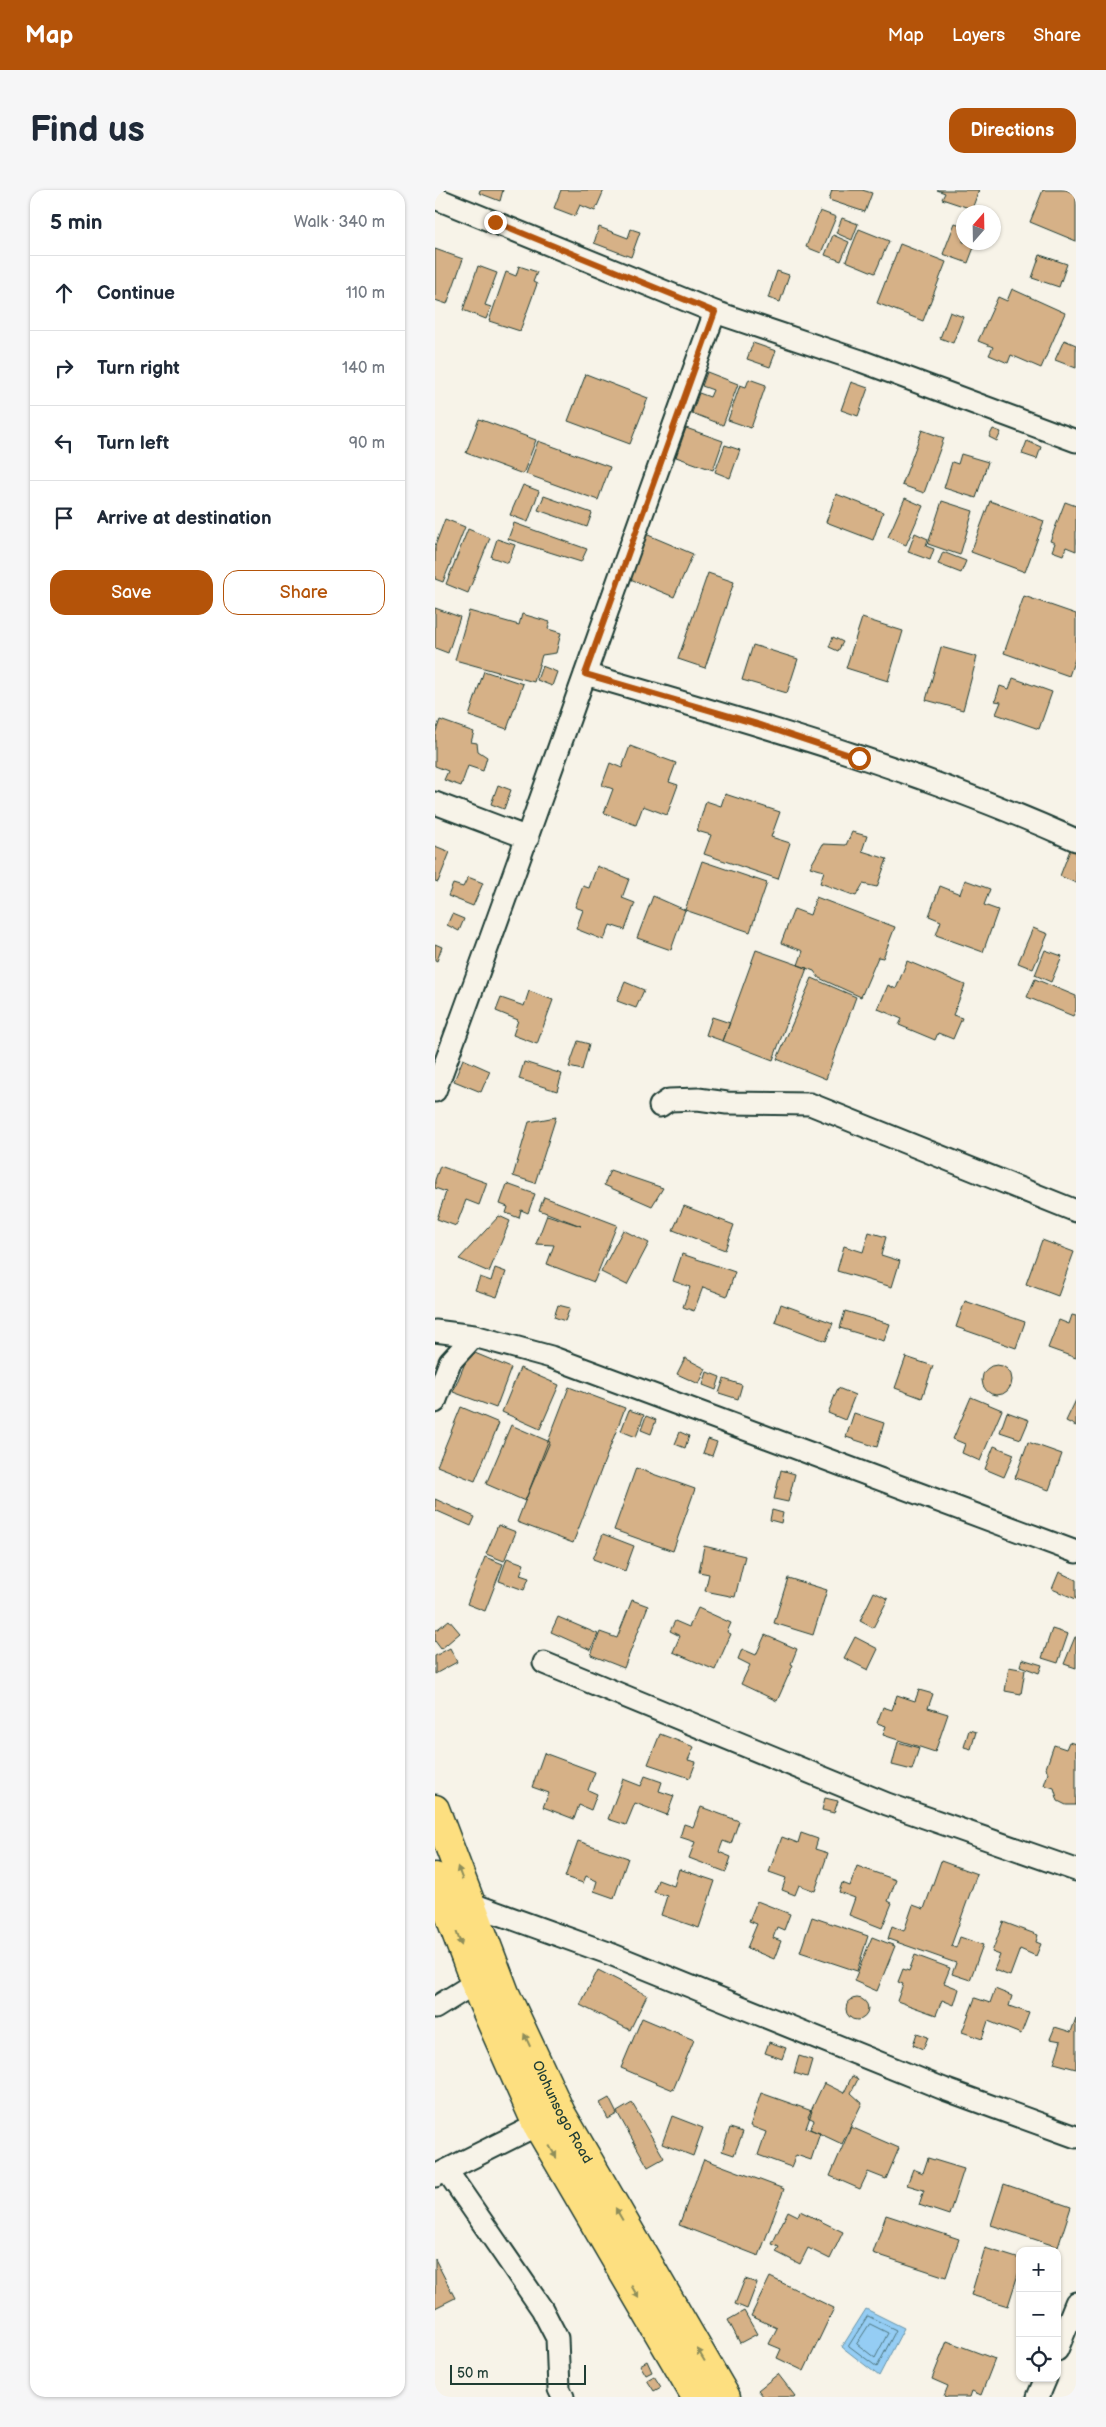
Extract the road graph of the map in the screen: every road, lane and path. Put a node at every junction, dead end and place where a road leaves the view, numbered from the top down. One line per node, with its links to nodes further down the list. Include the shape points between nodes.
1 (435, 198): 2 (street)
2 (715, 312): 3 (street); 4 (street)
3 (1076, 441)
4 (585, 674): 6 (street); 7 (street, via 876,763 1031,819)
5 (435, 804): 6 (street)
6 (527, 838): 8 (street)
7 (1076, 840)
8 (435, 1091)
9 (660, 1106): 10 (street, via 669,1100 698,1098 727,1103 810,1104)
10 (1076, 1211)
11 (435, 1331): 12 (street)
12 (474, 1336): 13 (street, via 450,1362); 14 (street, via 560,1360)
13 (435, 1402)
14 (1076, 1552)
15 (544, 1663): 17 (street, via 887,1804)
16 (435, 1809): 19 (main road, Olohunsogo Road, one-way to 16)
17 (1076, 1870)
18 (435, 1877): 20 (main road, Olohunsogo Road, one-way to 20)
19 (471, 1904): 23 (street, via 608,1953 945,2089); 26 (main road, Olohunsogo Road, one-way to 19, via 505,1993)
20 (475, 1983): 21 (street); 22 (main road, Olohunsogo Road)
21 (435, 2008)
22 (537, 2125): 24 (street); 26 (main road, Olohunsogo Road, one-way to 26)
23 (1076, 2137)
24 (441, 2173): 29 (street, via 542,2309 557,2338 559,2389)
25 (1076, 2303): 27 (street)
26 (660, 2311): 30 (main road, Olohunsogo Road); 31 (main road, Olohunsogo Road, one-way to 26)
27 (1061, 2340)
28 (1044, 2382): 32 (street)
29 (563, 2397)
30 (696, 2397)
31 (725, 2397)
32 (1038, 2397)

